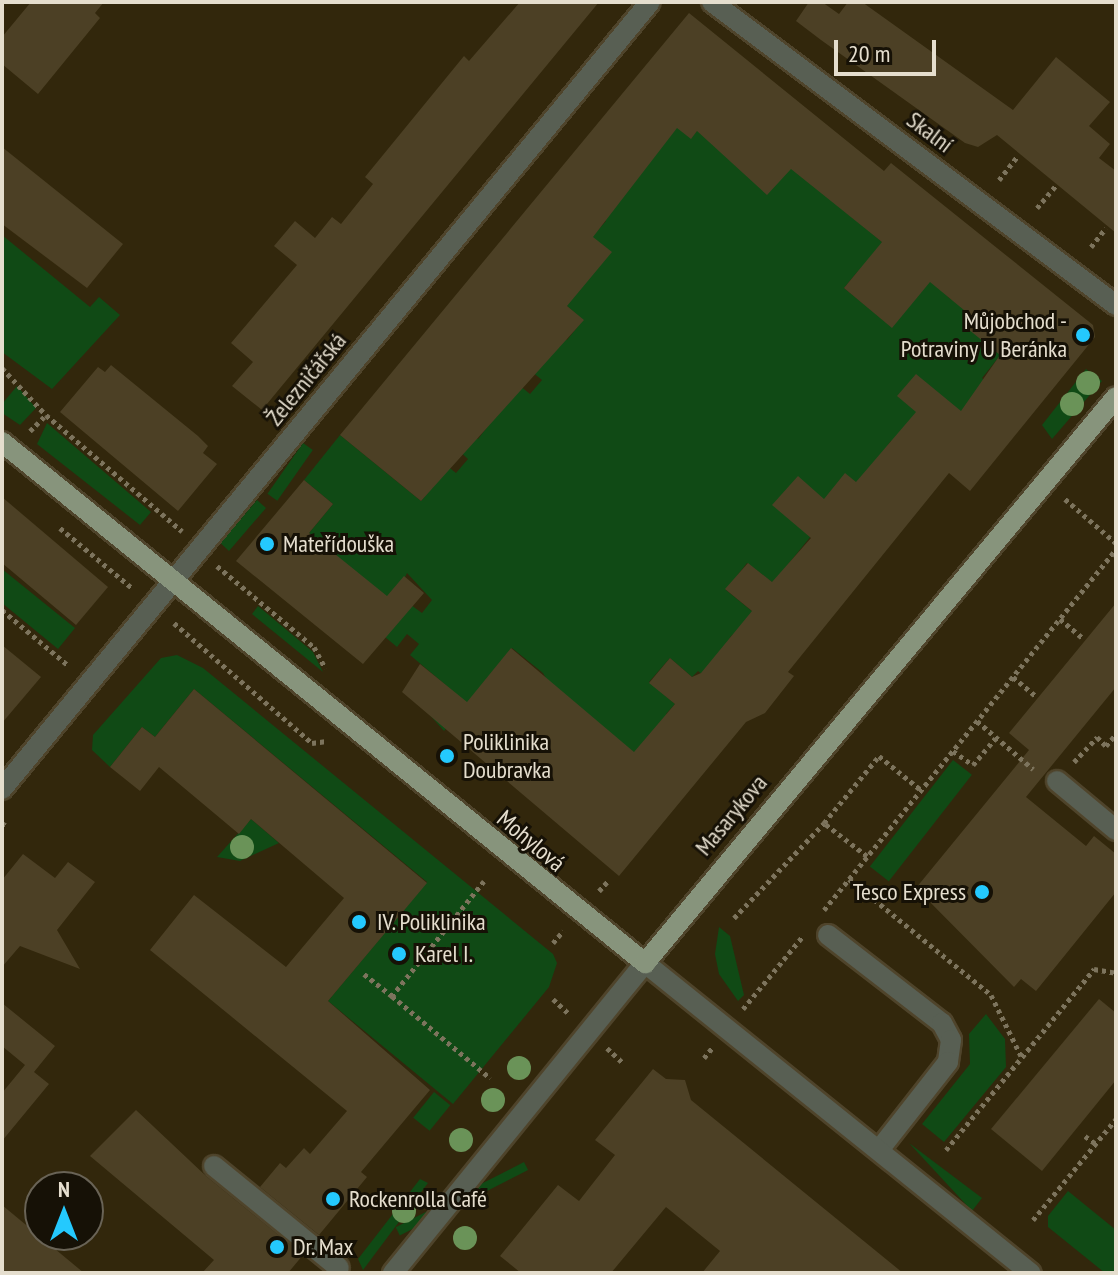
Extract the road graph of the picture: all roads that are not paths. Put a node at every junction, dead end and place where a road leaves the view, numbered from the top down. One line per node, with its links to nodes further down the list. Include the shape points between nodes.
1 (650, 2): 6 (street, Železničářská)
2 (712, 2): 3 (street, Skalní)
3 (1116, 305)
4 (1116, 397): 11 (main road, Masarykova)
5 (2, 442): 6 (main road, Mohylová)
6 (176, 580): 8 (street, Železničářská); 11 (main road, Mohylová)
7 (1057, 781): 9 (street)
8 (2, 789)
9 (1116, 830)
10 (818, 927): 12 (street, via 942,1023 951,1040 948,1062)
11 (645, 963): 12 (street, Mohylová); 15 (street, Masarykova)
12 (879, 1150): 16 (street, Mohylová)
13 (214, 1166): 14 (street)
14 (339, 1268)
15 (393, 1273)
16 (1031, 1273)

